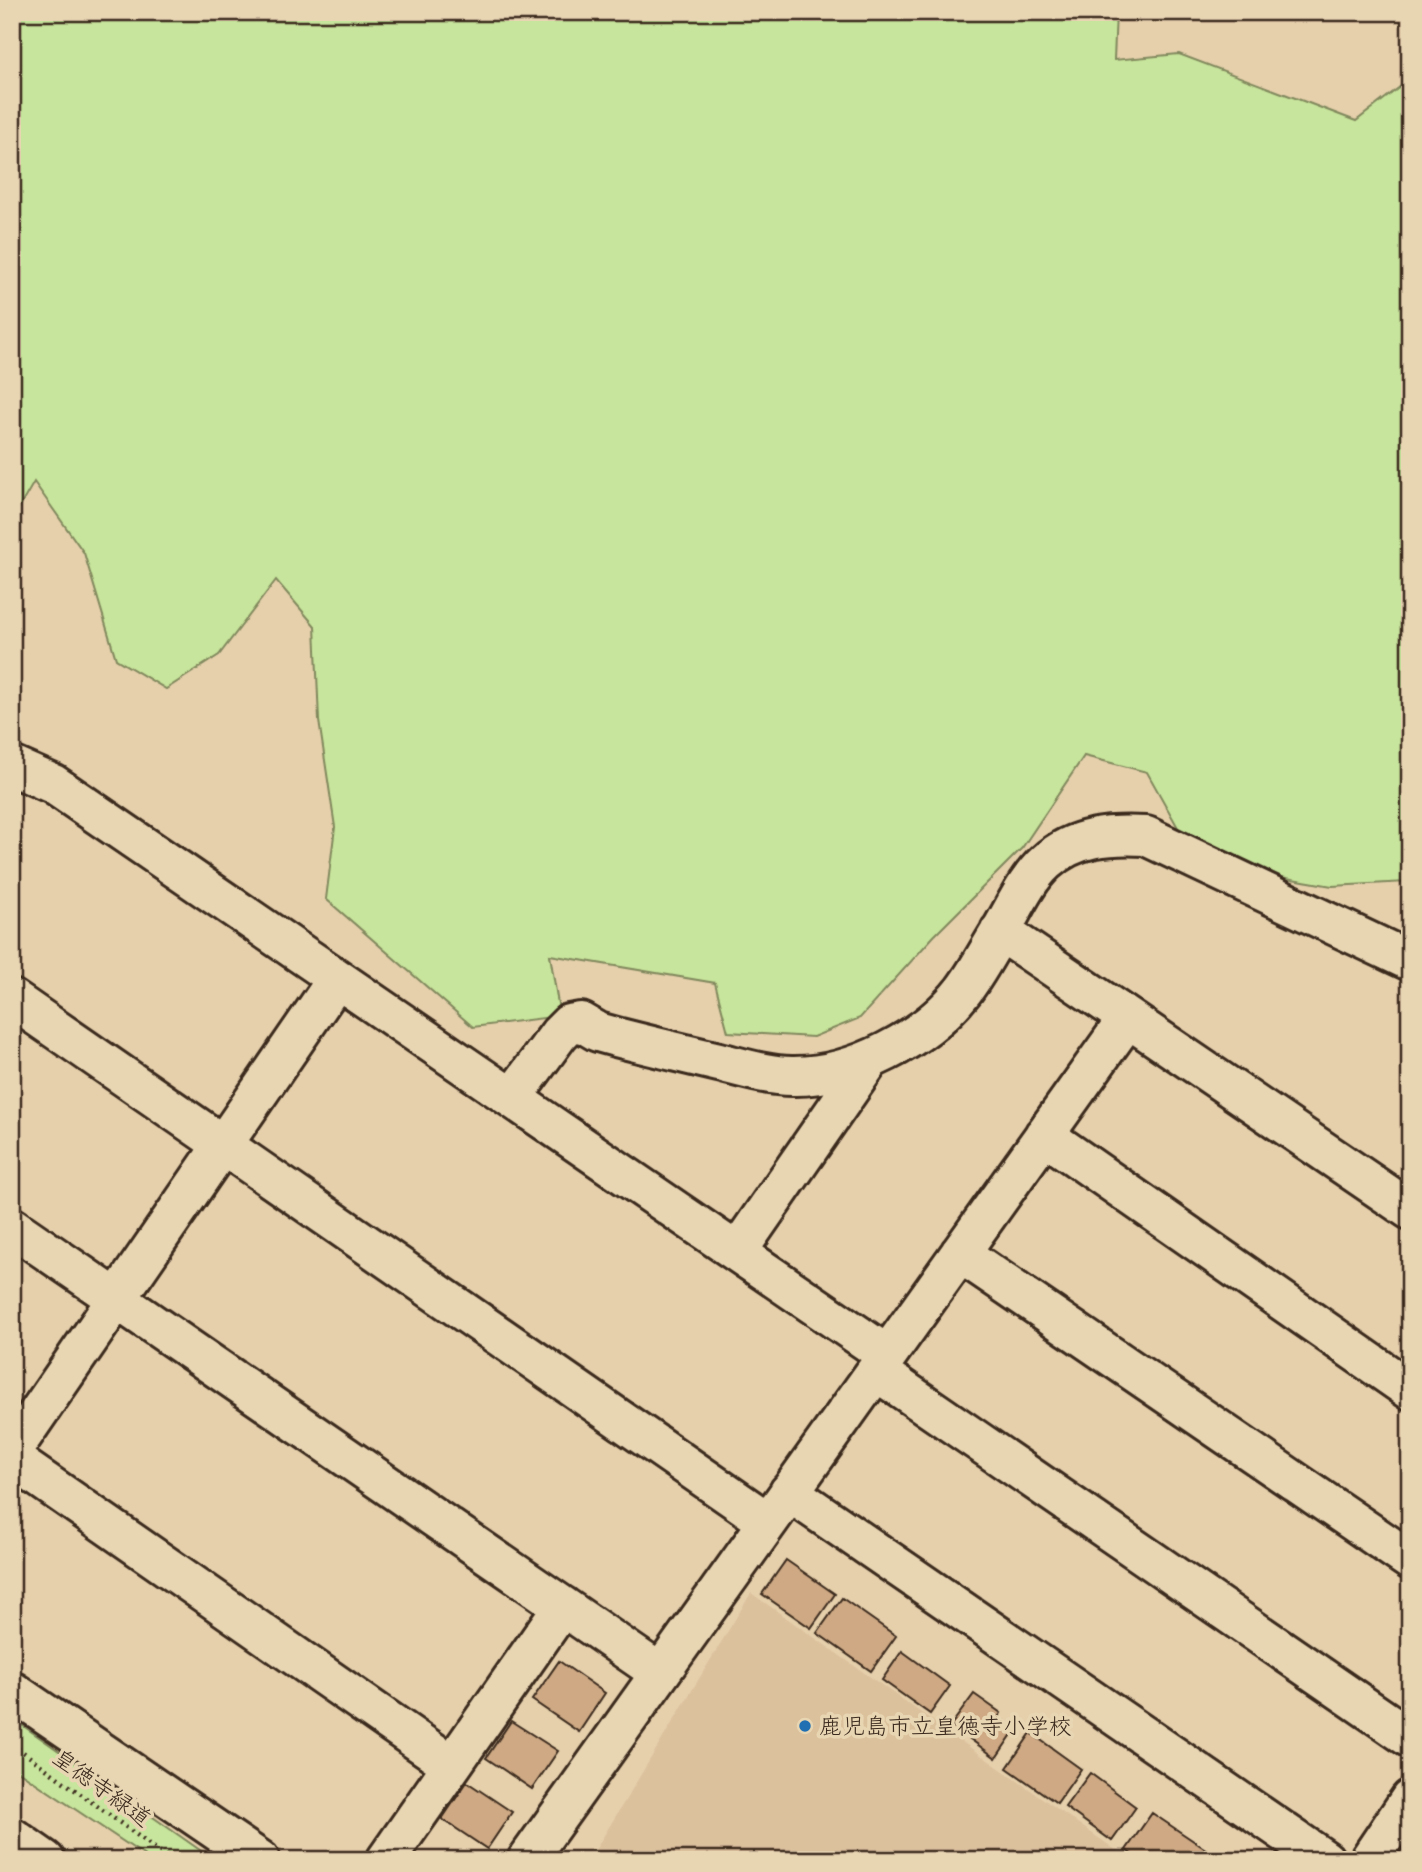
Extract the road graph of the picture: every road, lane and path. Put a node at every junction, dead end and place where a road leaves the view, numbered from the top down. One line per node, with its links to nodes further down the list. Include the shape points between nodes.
1 (12, 766): 4 (street, via 53,784)
2 (1000, 931): 3 (street, via 1046,862 1090,838 1146,836); 6 (street); 7 (street, via 964,990 946,1010)
3 (1410, 961)
4 (337, 979): 8 (street); 10 (street)
5 (12, 999): 10 (street)
6 (1128, 1018): 9 (street); 11 (street)
7 (870, 1060): 8 (street, via 803,1075 762,1073 598,1032 581,1022 569,1024 559,1034); 13 (street)
8 (512, 1098): 13 (street)
9 (1044, 1135): 14 (street); 17 (street)
10 (222, 1145): 15 (street); 20 (street)
11 (1410, 1210)
12 (12, 1227): 15 (street)
13 (737, 1252): 16 (street)
14 (960, 1253): 16 (street); 21 (street)
15 (117, 1299): 18 (street); 22 (street)
16 (881, 1363): 20 (street); 25 (street)
17 (1410, 1390)
18 (12, 1451)
19 (12, 1459): 27 (street)
20 (778, 1507): 23 (street); 35 (street)
21 (1410, 1560)
22 (564, 1606): 23 (street); 27 (street)
23 (660, 1673): 34 (street)
24 (12, 1691): 32 (street)
25 (1410, 1738)
26 (12, 1744): 31 (path, 皇徳寺緑道)
27 (452, 1765): 33 (street)
28 (1410, 1799): 36 (street)
29 (12, 1837): 30 (street)
30 (45, 1860)
31 (171, 1860)
32 (260, 1860)
33 (386, 1860)
34 (527, 1860)
35 (1325, 1860)
36 (1369, 1860)

